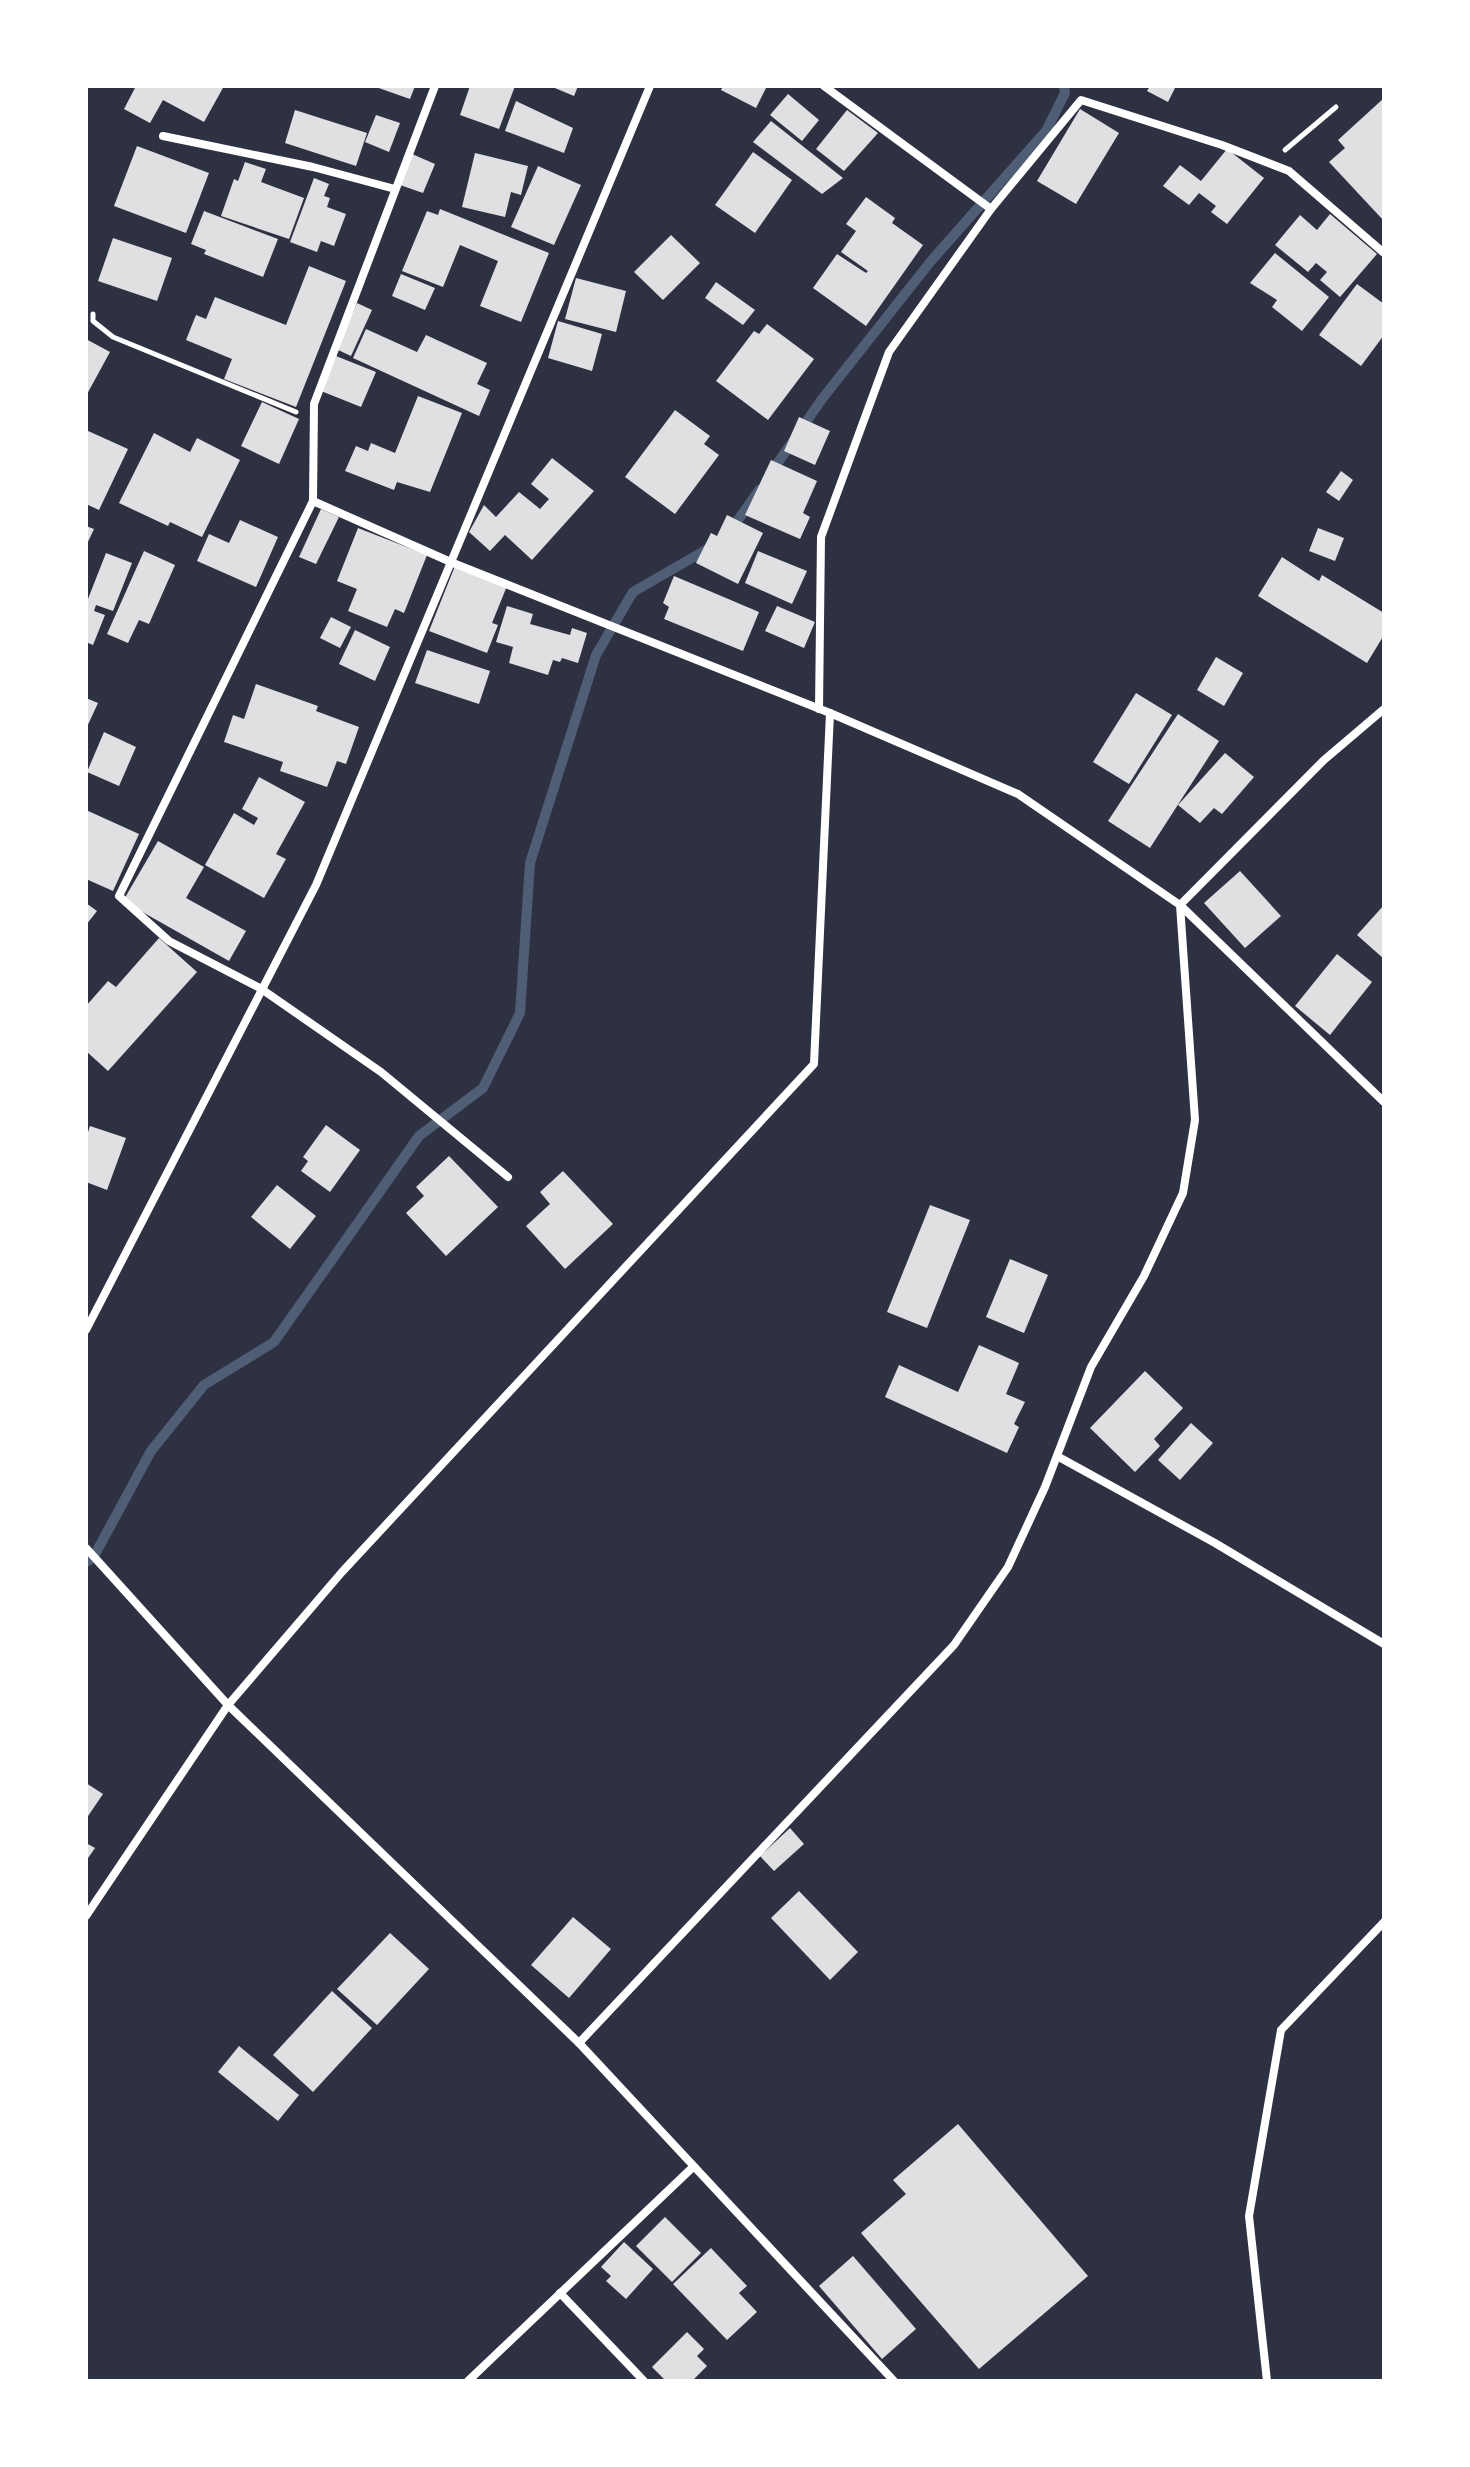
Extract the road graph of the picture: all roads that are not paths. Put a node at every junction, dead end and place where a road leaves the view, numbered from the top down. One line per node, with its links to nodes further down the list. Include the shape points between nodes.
1 (435, 86): 5 (street)
2 (650, 86): 9 (street)
3 (824, 86): 6 (street)
4 (163, 136): 5 (street)
5 (395, 189): 8 (street, via 314,404)
6 (991, 209): 7 (street, via 1081,100 1289,171); 10 (street, via 889,352 821,537)
7 (1384, 253)
8 (313, 501): 9 (street); 14 (street, via 119,896 169,941)
9 (453, 563): 10 (street); 14 (street, via 316,885)
10 (819, 709): 12 (street)
11 (1384, 709): 13 (street, via 1324,760)
12 (830, 713): 13 (street, via 1018,794); 21 (street, via 814,1064 342,1572)
13 (1180, 905): 15 (street); 18 (street, via 1195,1120 1183,1193 1144,1276 1091,1367)
14 (260, 988): 16 (street, via 381,1072); 17 (street)
15 (1384, 1102)
16 (508, 1177)
17 (86, 1330)
18 (1057, 1456): 20 (street); 24 (street, via 1008,1567 954,1645)
19 (86, 1548): 21 (street)
20 (1384, 1644)
21 (228, 1705): 22 (street); 24 (street)
22 (86, 1916)
23 (1384, 1922): 30 (street, via 1281,2030 1249,2216)
24 (579, 2043): 25 (street)
25 (693, 2167): 26 (street); 29 (street)
26 (560, 2293): 27 (street); 28 (street)
27 (468, 2381)
28 (644, 2381)
29 (894, 2381)
30 (1267, 2381)

